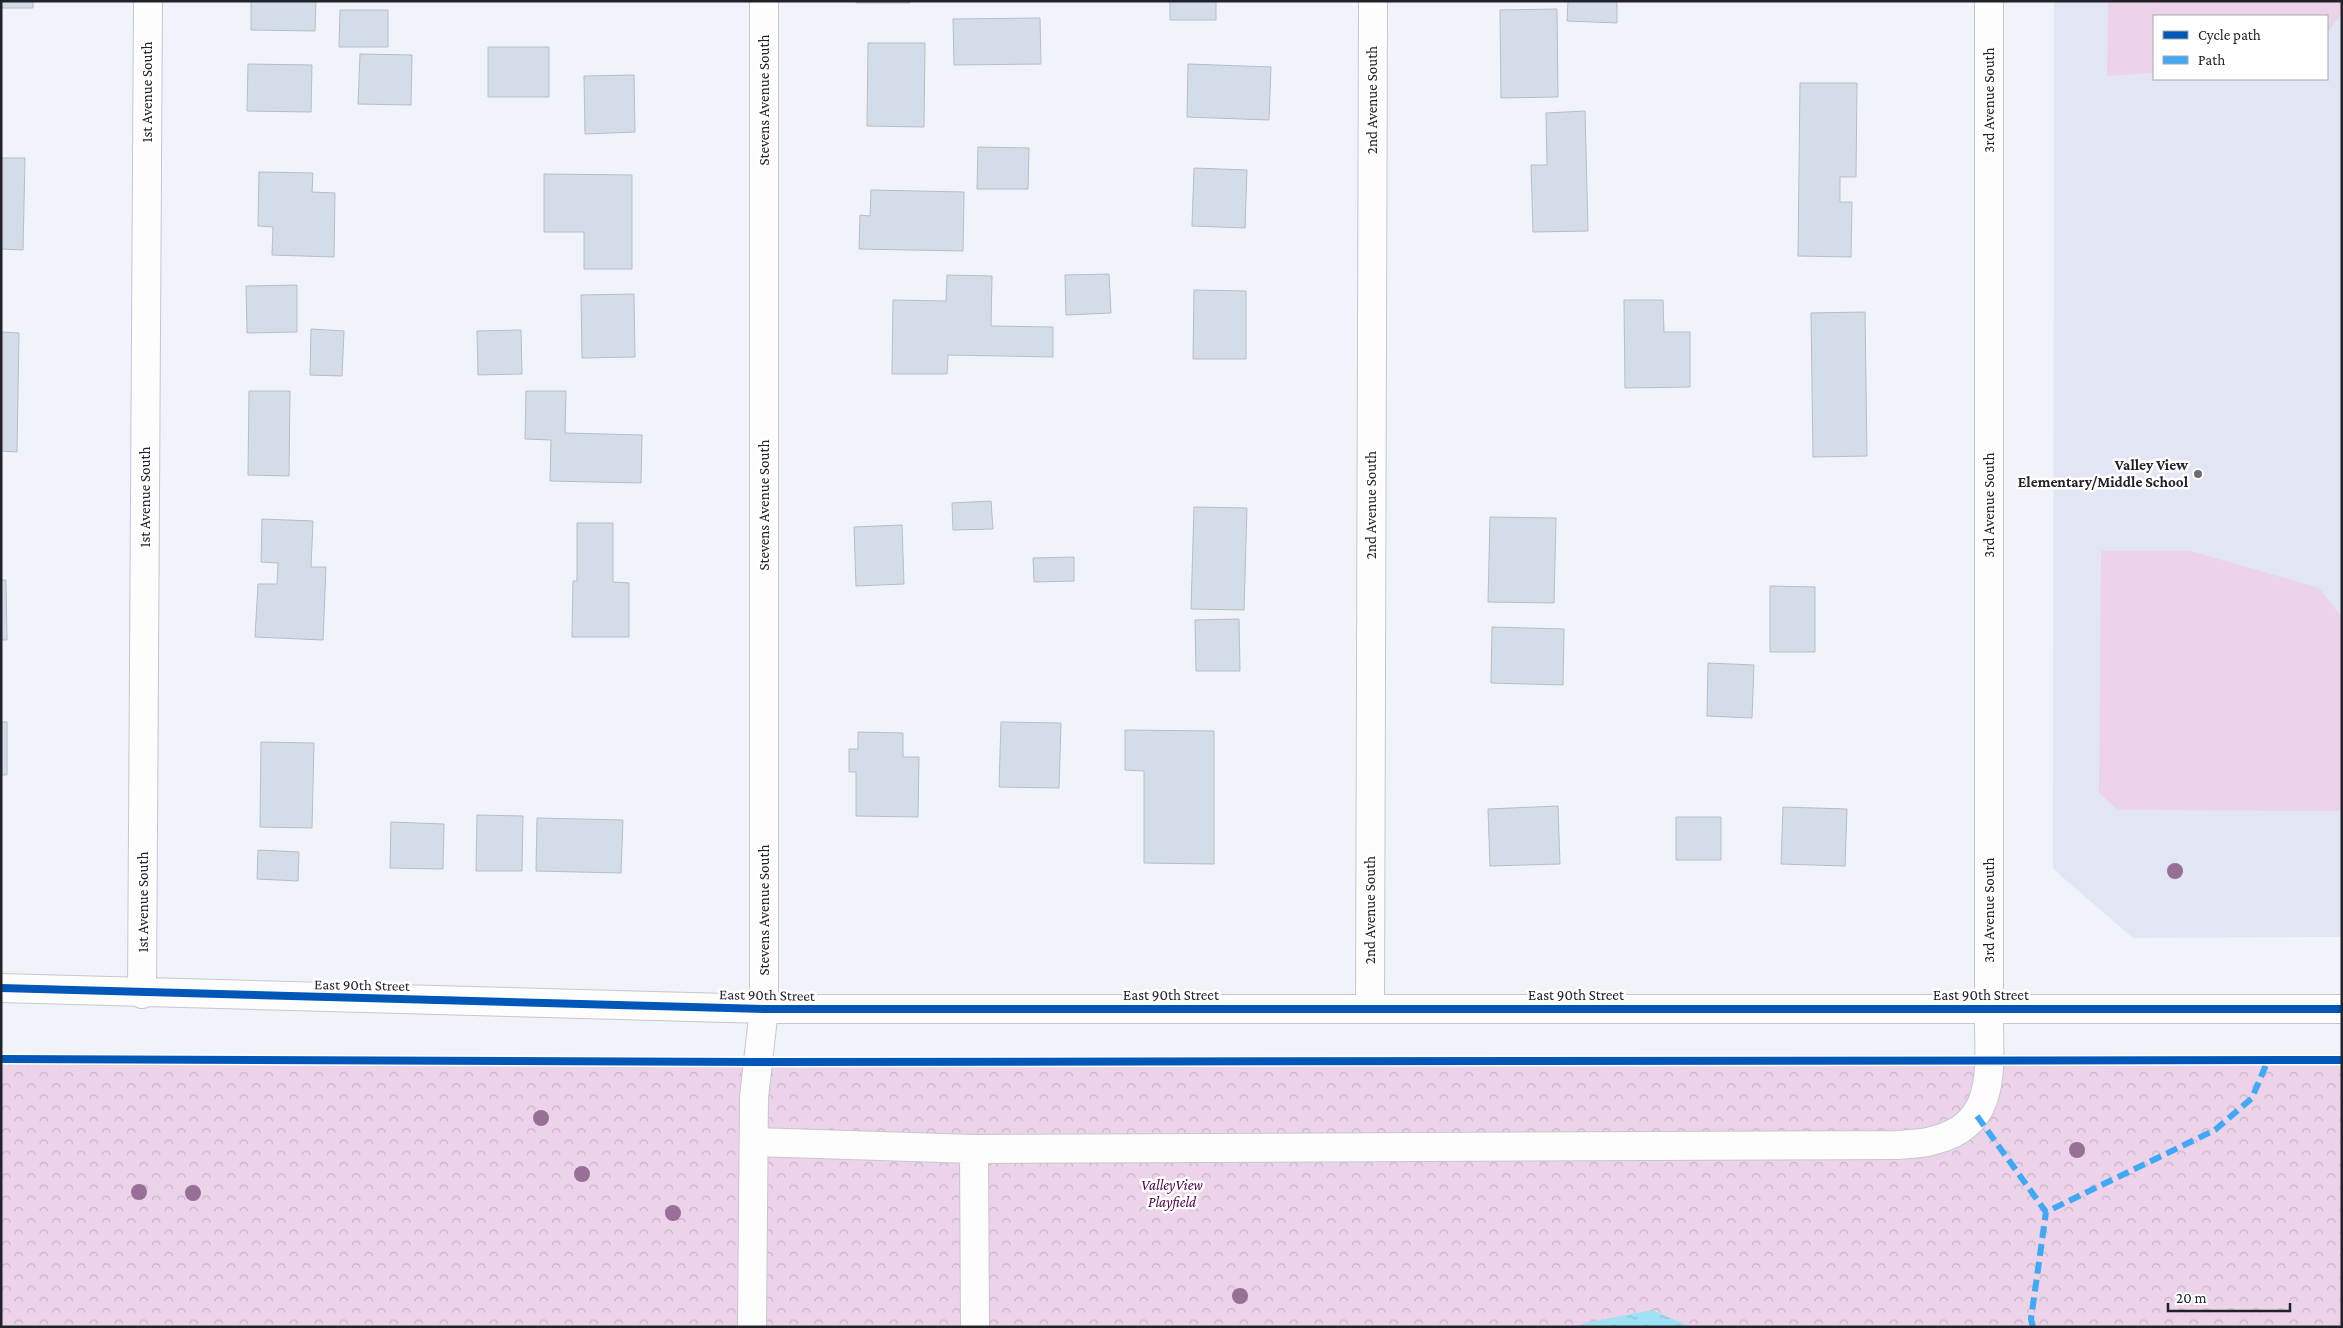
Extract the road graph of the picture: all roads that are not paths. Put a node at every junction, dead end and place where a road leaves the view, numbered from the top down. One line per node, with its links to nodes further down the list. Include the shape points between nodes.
1 (148, 1): 6 (street, 1st Avenue South)
2 (764, 1): 7 (street, Stevens Avenue South)
3 (1373, 1): 8 (street, 2nd Avenue South)
4 (1989, 1): 9 (street, 3rd Avenue South)
5 (1, 988): 6 (street, East 90th Street)
6 (142, 994): 7 (street, East 90th Street)
7 (764, 1009): 8 (street, East 90th Street); 11 (street, Stevens Avenue South, via 754,1097)
8 (1370, 1009): 9 (street, East 90th Street)
9 (1989, 1009): 10 (street, East 90th Street); 12 (street, 3rd Avenue South, via 1987,1092 1976,1116 1959,1130 1935,1140 1887,1145)
10 (2342, 1009)
11 (754, 1142): 12 (street, 3rd Avenue South); 13 (street, Stevens Avenue South)
12 (974, 1149): 14 (street)
13 (752, 1327)
14 (975, 1327)

